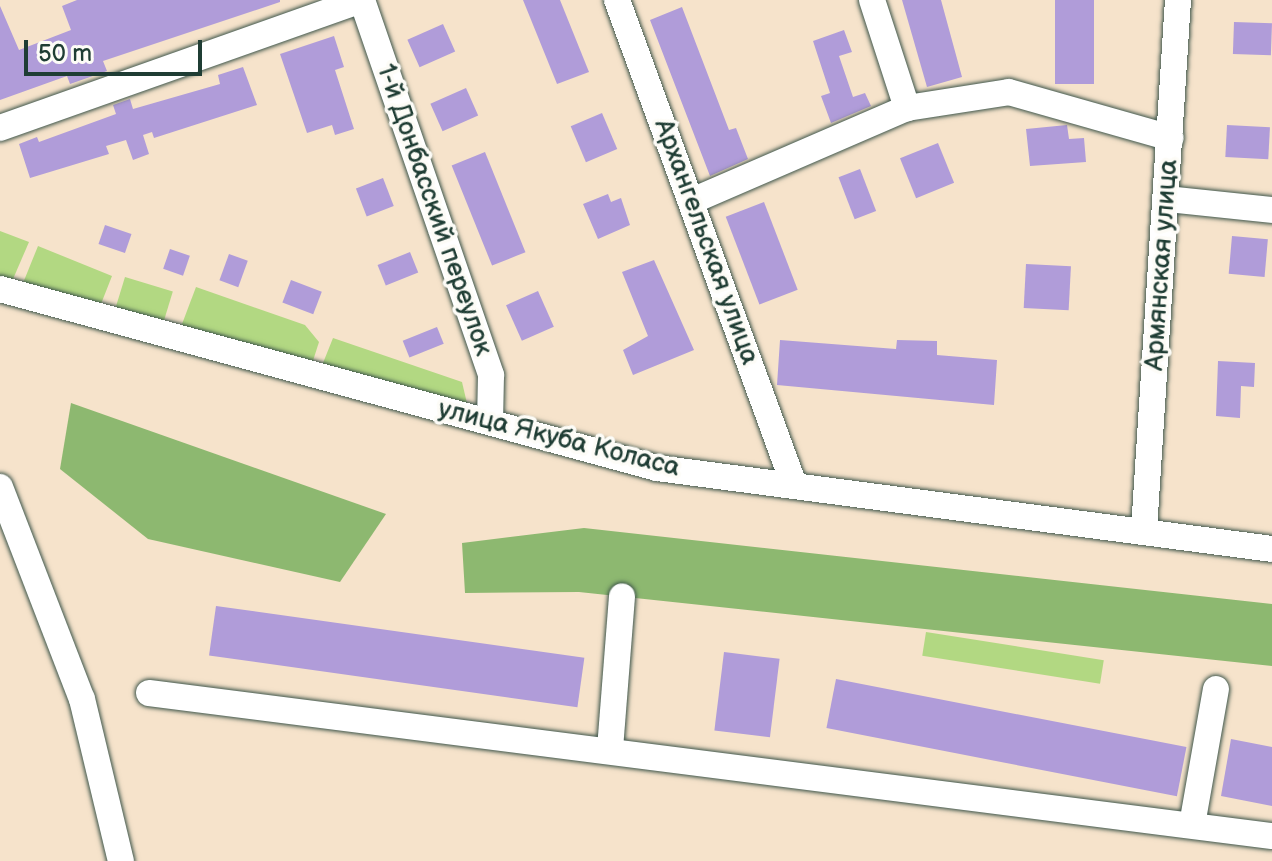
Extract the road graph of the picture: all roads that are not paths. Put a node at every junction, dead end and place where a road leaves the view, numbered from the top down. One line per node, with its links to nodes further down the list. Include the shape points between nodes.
1 (362, 0): 6 (street, 1-й Донбасский переулок); 12 (street, 1-й Донбасский переулок, via 491,375)
2 (617, 0): 9 (street, Архангельская улица)
3 (872, 0): 5 (street)
4 (1178, 0): 7 (street, Армянская улица)
5 (907, 108): 7 (street, via 1009,92); 9 (street)
6 (0, 128)
7 (1171, 138): 8 (street, Армянская улица)
8 (1167, 199): 10 (street); 15 (street, Армянская улица)
9 (692, 201): 13 (street, Архангельская улица)
10 (1272, 210)
11 (0, 289): 12 (street, улица Якуба Коласа)
12 (490, 422): 13 (street, улица Якуба Коласа, via 657,468)
13 (794, 485): 15 (street, улица Якуба Коласа)
14 (0, 487): 23 (street, via 82,699)
15 (1144, 530): 16 (street, улица Якуба Коласа)
16 (1272, 549)
17 (622, 596): 20 (street)
18 (1216, 689): 21 (street)
19 (149, 693): 20 (street)
20 (610, 749): 21 (street)
21 (1192, 825): 22 (street)
22 (1272, 836)
23 (121, 861)

